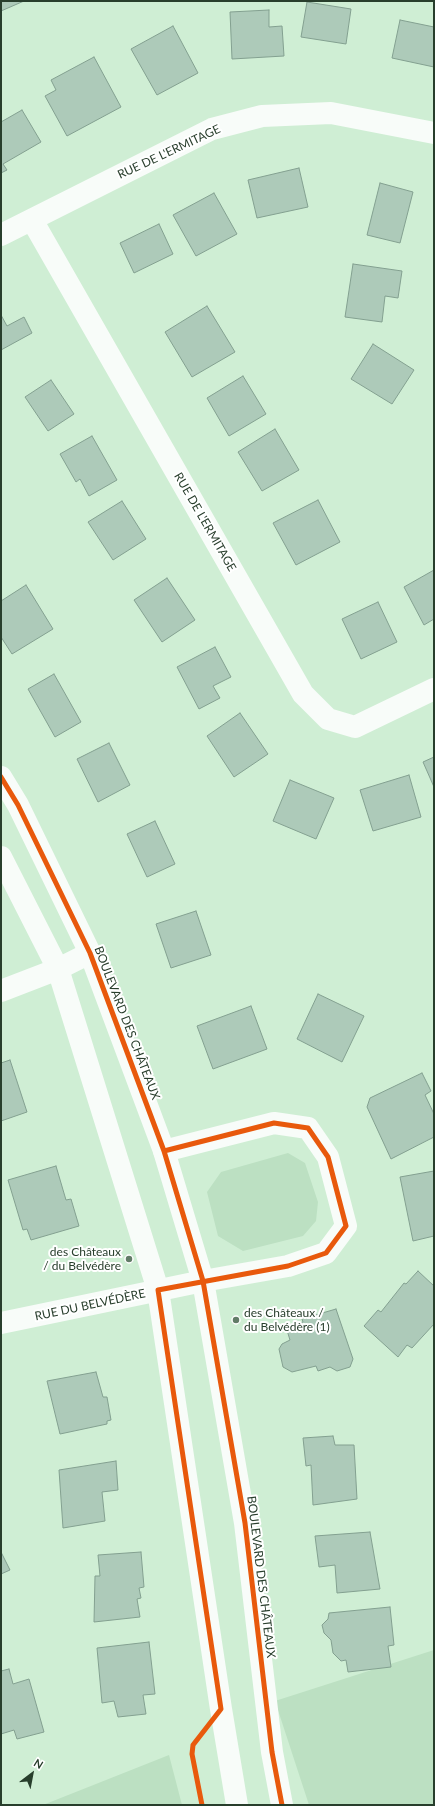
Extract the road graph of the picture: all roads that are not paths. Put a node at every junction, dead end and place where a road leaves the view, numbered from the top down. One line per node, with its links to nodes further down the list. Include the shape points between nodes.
1 (434, 133): 2 (street, RUE DE L'ERMITAGE, via 331,113 262,116 212,129)
2 (32, 220): 3 (street, RUE DE L'ERMITAGE); 4 (street, RUE DE L'ERMITAGE, via 303,694 328,719 355,727)
3 (1, 235)
4 (434, 689)
5 (1, 777): 7 (street, BOULEVARD DES CHÂTEAUX, via 18,805)
6 (1, 858): 8 (street)
7 (90, 953): 8 (street); 10 (street, BOULEVARD DES CHÂTEAUX)
8 (58, 969): 9 (street); 12 (street)
9 (1, 991)
10 (164, 1150): 11 (street, BOULEVARD DES CHÂTEAUX); 11 (street, via 274,1123 308,1128 328,1157 346,1226 326,1253 288,1266)
11 (203, 1281): 12 (street, RUE DU BELVÉDÈRE); 15 (street, BOULEVARD DES CHÂTEAUX, via 246,1523 272,1752)
12 (158, 1290): 13 (street, RUE DU BELVÉDÈRE); 14 (street, via 218,1695)
13 (1, 1323)
14 (237, 1805)
15 (282, 1805)

